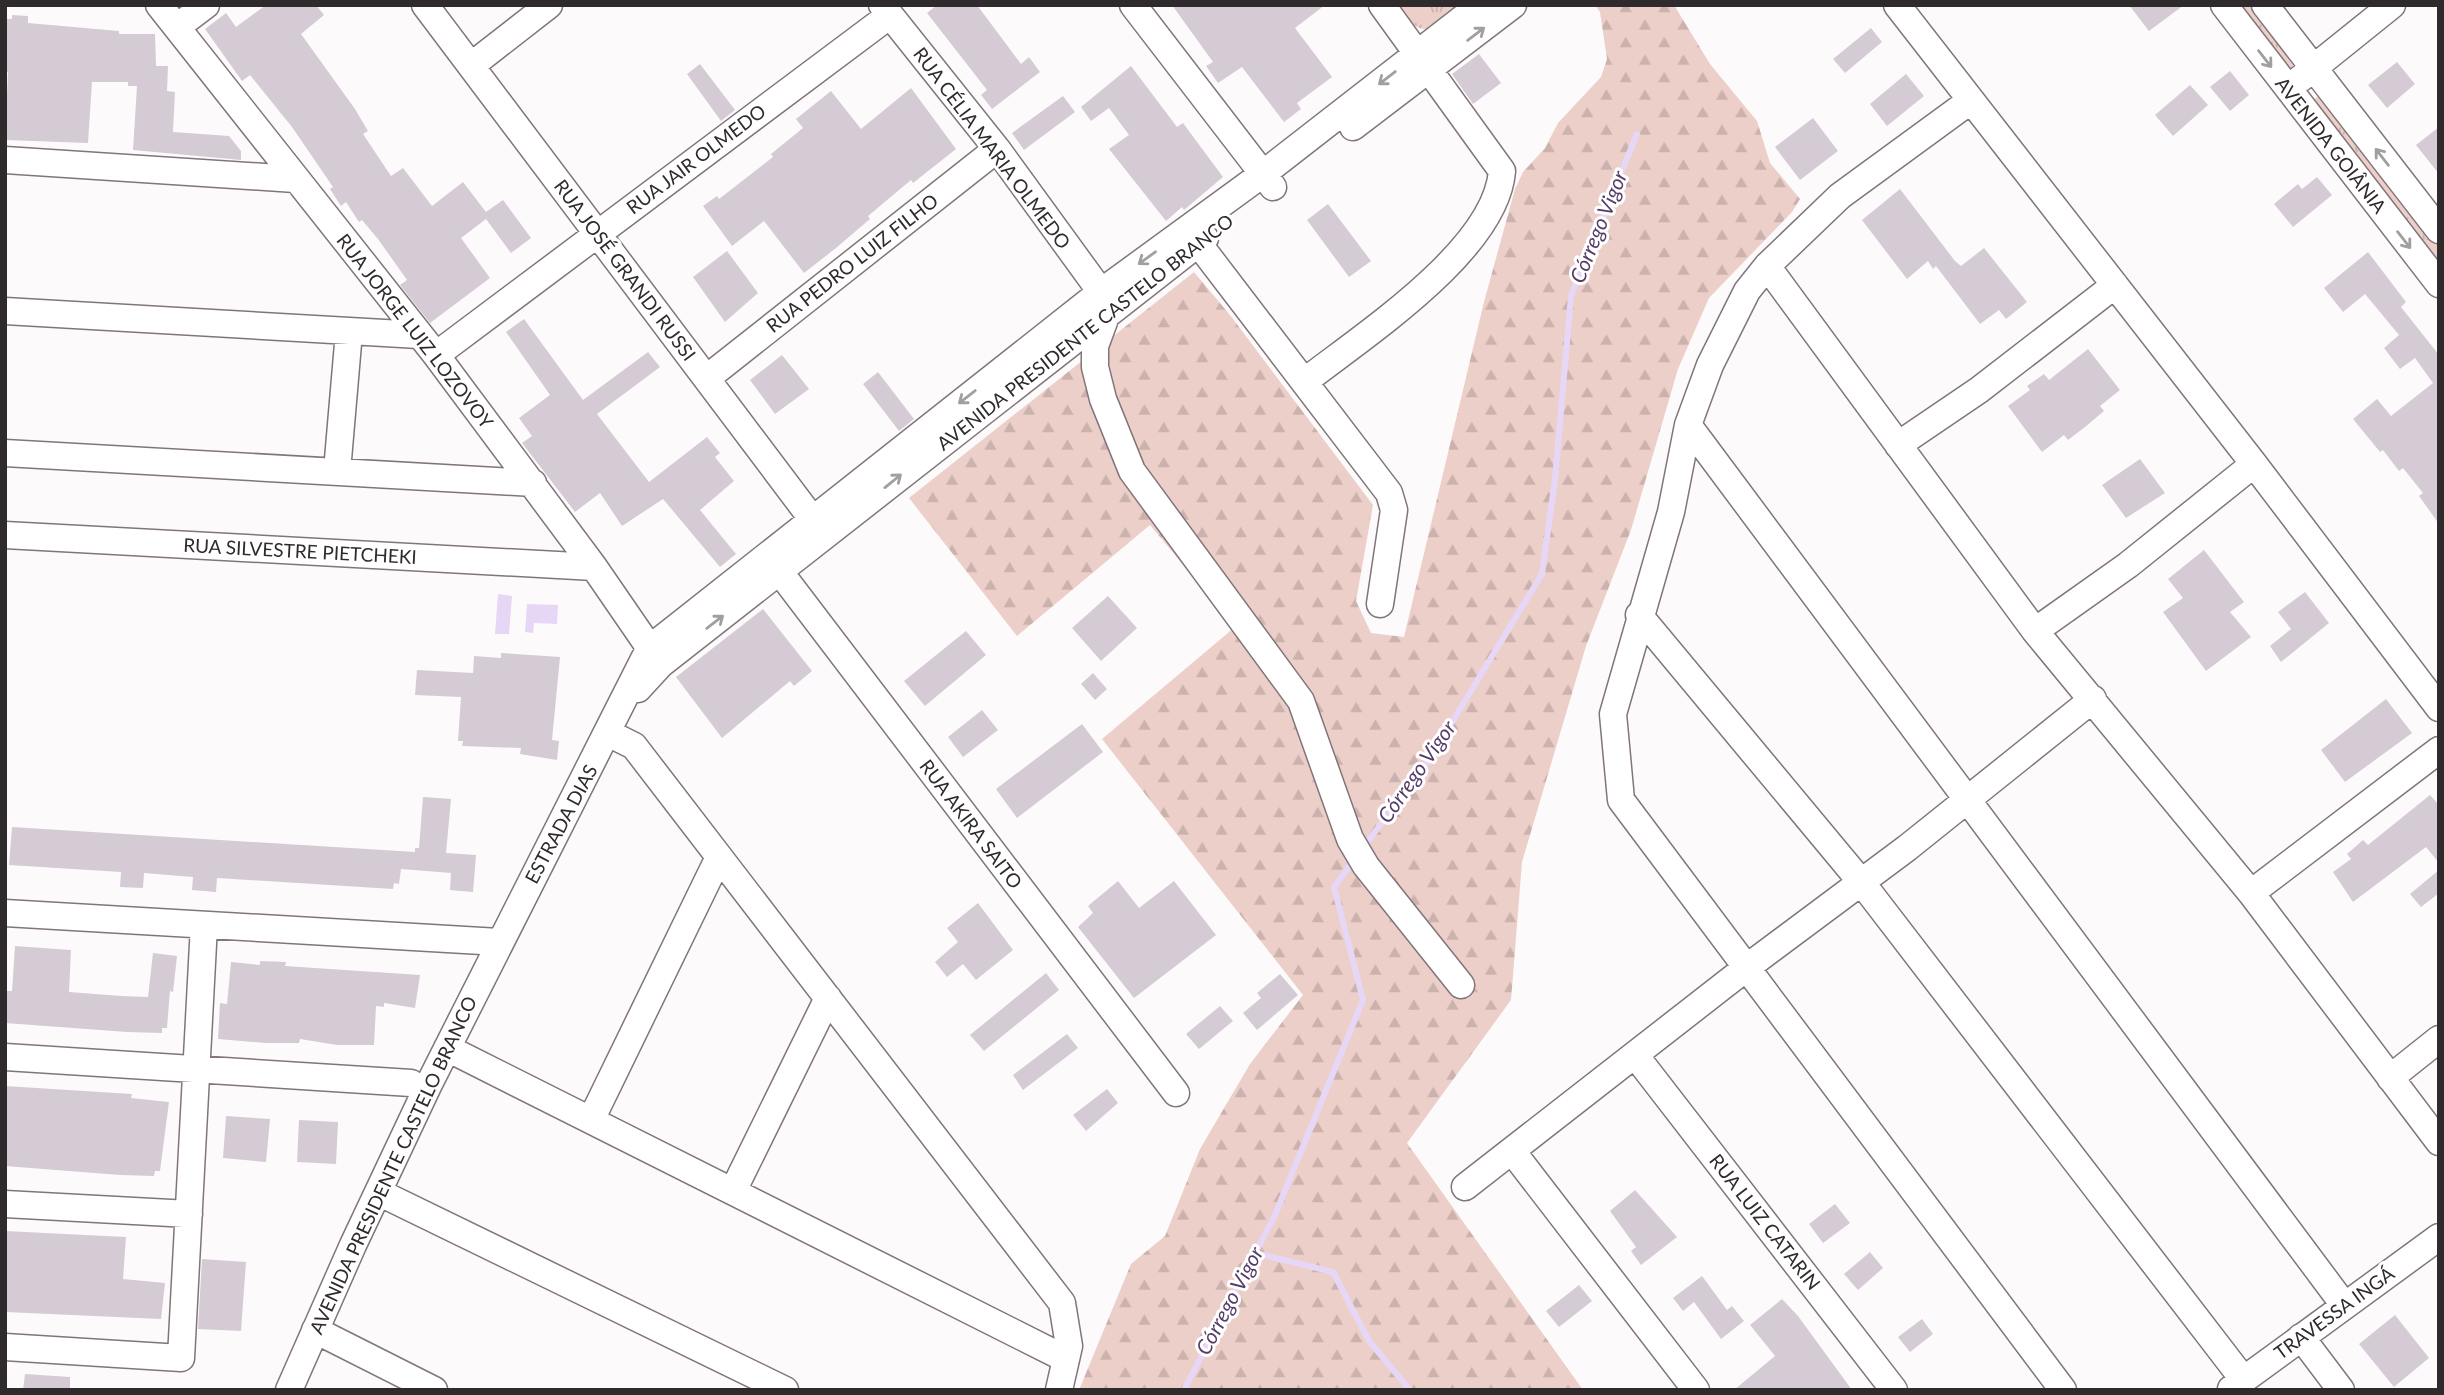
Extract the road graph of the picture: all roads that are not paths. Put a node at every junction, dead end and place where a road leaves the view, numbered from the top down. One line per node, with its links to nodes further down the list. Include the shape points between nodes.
1 (159, 5): 14 (street, RUA JORGE LUIZ LOZOVOY)
2 (206, 5): 14 (street)
3 (425, 5): 16 (street, RUA JOSÉ GRANDI RUSSI)
4 (549, 5): 16 (street)
5 (1133, 5): 23 (street)
6 (1382, 5): 15 (street)
7 (1480, 5): 15 (street, AVENIDA PRESIDENTE CASTELO BRANCO)
8 (1513, 5): 15 (street, AVENIDA PRESIDENTE CASTELO BRANCO, one-way to 8)
9 (1897, 5): 19 (street)
10 (2224, 5): 18 (street, AVENIDA GOIÂNIA, one-way to 18)
11 (2265, 5): 17 (street, AVENIDA GOIÂNIA)
12 (2392, 5): 17 (street)
13 (886, 10): 20 (street, RUA CÉLIA MARIA OLMEDO); 25 (street, RUA JAIR OLMEDO)
14 (177, 27): 22 (street, RUA JORGE LUIZ LOZOVOY)
15 (1424, 62): 23 (street, AVENIDA PRESIDENTE CASTELO BRANCO); 35 (street, via 1503,171 1493,206 1452,262)
16 (472, 65): 25 (street, RUA JOSÉ GRANDI RUSSI)
17 (2313, 68): 18 (street); 24 (street, AVENIDA GOIÂNIA, one-way to 17)
18 (2288, 89): 28 (street, AVENIDA GOIÂNIA, one-way to 28)
19 (1970, 101): 27 (street, via 1840,196); 29 (street)
20 (997, 149): 30 (street, RUA CÉLIA MARIA OLMEDO); 34 (street, RUA PEDRO LUIZ FILHO)
21 (5, 160): 22 (street)
22 (295, 179): 33 (street, RUA JORGE LUIZ LOZOVOY)
23 (1268, 180): 26 (street, AVENIDA PRESIDENTE CASTELO BRANCO); 30 (street, AVENIDA PRESIDENTE CASTELO BRANCO, one-way to 30)
24 (2439, 230)
25 (596, 233): 33 (street, RUA JAIR OLMEDO); 34 (street, RUA JOSÉ GRANDI RUSSI)
26 (1198, 243): 30 (street, AVENIDA PRESIDENTE CASTELO BRANCO); 35 (street)
27 (1767, 266): 36 (street, via 1747,291 1728,328); 37 (street)
28 (2439, 284)
29 (2115, 285): 37 (street, via 1979,390); 39 (street)
30 (1105, 301): 42 (street, AVENIDA PRESIDENTE CASTELO BRANCO); 62 (street, via 1095,367 1132,471 1301,701 1350,839 1366,866)
31 (5, 311): 32 (street)
32 (348, 332): 33 (street); 40 (street)
33 (427, 345): 41 (street, RUA JORGE LUIZ LOZOVOY)
34 (707, 377): 42 (street, RUA JOSÉ GRANDI RUSSI)
35 (1304, 382): 46 (street, via 1389,493 1394,510)
36 (1688, 425): 47 (street, via 1671,512); 54 (street)
37 (1898, 445): 48 (street)
38 (5, 453): 40 (street)
39 (2254, 464): 48 (street, via 2129,565); 51 (street)
40 (337, 471): 41 (street)
41 (533, 483): 45 (street, RUA JORGE LUIZ LOZOVOY)
42 (818, 528): 44 (street, AVENIDA PRESIDENTE CASTELO BRANCO)
43 (5, 534): 45 (street, RUA SILVESTRE PIETCHEKI)
44 (773, 563): 49 (street, AVENIDA PRESIDENTE CASTELO BRANCO); 71 (street, RUA AKIRA SAITO)
45 (594, 567): 49 (street, RUA JORGE LUIZ LOZOVOY)
46 (1380, 604)
47 (1639, 615): 56 (street); 61 (street, via 1613,714 1621,800)
48 (2035, 631): 50 (street)
49 (655, 657): 52 (street, ESTRADA DIAS)
50 (2093, 699): 54 (street); 57 (street)
51 (2439, 708)
52 (608, 733): 55 (street, via 634,746); 60 (street, ESTRADA DIAS)
53 (2439, 750): 57 (street)
54 (1966, 799): 56 (street); 81 (street)
55 (719, 857): 63 (street); 72 (street)
56 (1862, 883): 61 (street); 86 (street)
57 (2250, 892): 69 (street)
58 (5, 913): 59 (street)
59 (204, 925): 60 (street); 68 (street)
60 (499, 942): 65 (street, AVENIDA PRESIDENTE CASTELO BRANCO)
61 (1746, 968): 66 (street); 93 (street)
62 (1461, 985)
63 (828, 998): 76 (street); 85 (street, via 1062,1303 1069,1346)
64 (2439, 1039): 69 (street)
65 (447, 1048): 70 (street, AVENIDA PRESIDENTE CASTELO BRANCO); 72 (street)
66 (1635, 1055): 74 (street); 92 (street, RUA LUIZ CATARIN)
67 (5, 1057): 68 (street)
68 (197, 1069): 70 (street); 79 (street)
69 (2390, 1078): 73 (street)
70 (422, 1085): 77 (street, AVENIDA PRESIDENTE CASTELO BRANCO)
71 (1176, 1093)
72 (591, 1120): 76 (street)
73 (2439, 1142)
74 (1512, 1151): 75 (street); 91 (street)
75 (1465, 1188)
76 (733, 1191): 85 (street)
77 (378, 1192): 82 (street, AVENIDA PRESIDENTE CASTELO BRANCO); 89 (street)
78 (5, 1204): 79 (street)
79 (189, 1214): 84 (street, via 181,1358)
80 (2439, 1237): 81 (street, TRAVESSA INGÁ)
81 (2344, 1305): 83 (street, TRAVESSA INGÁ)
82 (316, 1330): 87 (street, AVENIDA PRESIDENTE CASTELO BRANCO); 88 (street)
83 (2301, 1337): 86 (street, TRAVESSA INGÁ); 94 (street)
84 (5, 1347)
85 (1066, 1359): 90 (street)
86 (2236, 1384)
87 (289, 1390)
88 (434, 1390)
89 (785, 1390)
90 (1059, 1390)
91 (1696, 1390)
92 (1894, 1390)
93 (2063, 1390)
94 (2341, 1390)

